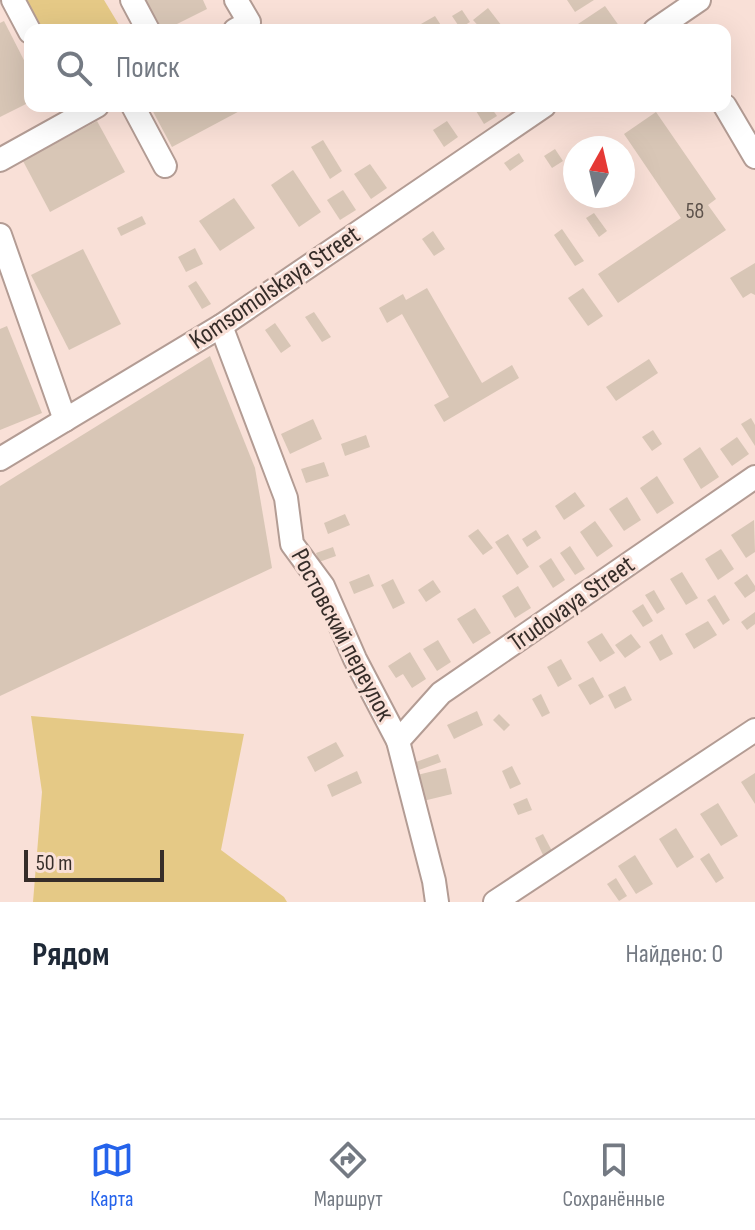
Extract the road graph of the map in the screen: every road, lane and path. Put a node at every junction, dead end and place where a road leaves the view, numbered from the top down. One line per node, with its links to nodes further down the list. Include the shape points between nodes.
1 (13, 0): 6 (street)
2 (132, 0): 7 (street)
3 (236, 0): 8 (street)
4 (699, 0): 5 (street)
5 (668, 20)
6 (26, 24)
7 (145, 24)
8 (246, 24)
9 (74, 112): 14 (street)
10 (136, 112): 15 (street)
11 (535, 112): 17 (street, Komsomolskaya Street)
12 (729, 112): 13 (street)
13 (755, 157)
14 (0, 160)
15 (165, 166)
16 (0, 235): 18 (street)
17 (221, 326): 18 (street, Komsomolskaya Street); 22 (street, Ростовский переулок, via 286,498 292,544 323,586)
18 (65, 420): 19 (street, Komsomolskaya Street)
19 (0, 459)
20 (755, 477): 22 (street, Trudovaya Street, via 441,693)
21 (755, 730): 24 (street)
22 (398, 741): 23 (street, Ростовский переулок)
23 (437, 902)
24 (495, 902)

